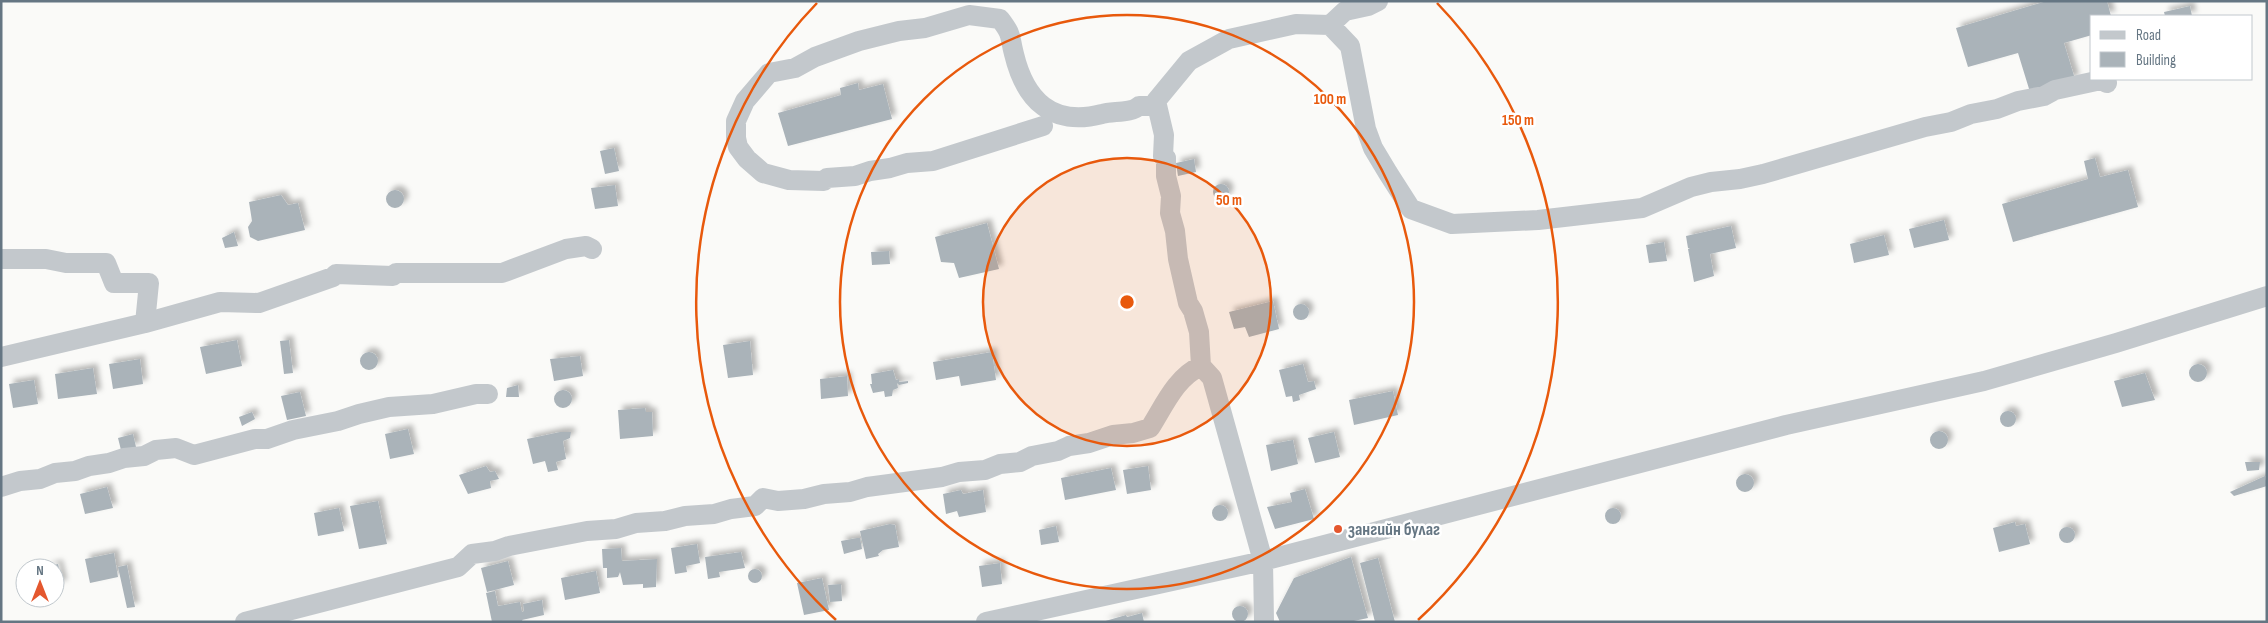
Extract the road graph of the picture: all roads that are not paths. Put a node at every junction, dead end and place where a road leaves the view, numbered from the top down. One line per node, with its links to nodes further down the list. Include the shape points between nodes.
1 (1378, 1): 2 (street, via 1345,11)
2 (1330, 25): 3 (street, via 1350,46 1366,129 1378,156 1411,210 1452,224 1529,221 1642,208 1691,187 1763,174 2044,96 2055,90 2101,80); 4 (street, via 1279,26 1224,42 1189,61 1156,101)
3 (2107, 83)
4 (1156, 106): 5 (street, via 1139,106 1092,116 1050,112 1030,94 1014,54 1011,34 1000,19 969,15 925,28 859,41 795,68 769,73 745,101 736,121 736,138 747,159 764,173 789,180 824,181 826,178 855,176 907,163 933,161); 11 (street, via 1164,135 1163,156 1166,158 1171,196 1170,213 1188,303 1199,332)
5 (1043, 126)
6 (592, 249): 9 (street, via 586,246 566,249 502,273 336,274 259,303 220,302)
7 (1, 259): 9 (street, via 106,263 114,282 149,284)
8 (2267, 296): 14 (street, via 1984,380 1786,425)
9 (145, 323): 10 (street)
10 (1, 356)
11 (1201, 366): 14 (street, via 1212,378); 15 (street, via 1189,372 1150,428 1133,433 1112,435 985,470 867,486 804,499 778,501 764,498 755,506 714,514 636,523 616,529 587,530 509,546 472,554 458,567)
12 (488, 394): 13 (street, via 389,407 194,455 176,448 156,450 144,456)
13 (1, 487)
14 (1263, 560): 16 (street); 17 (street)
15 (245, 622)
16 (986, 622)
17 (1264, 622)

